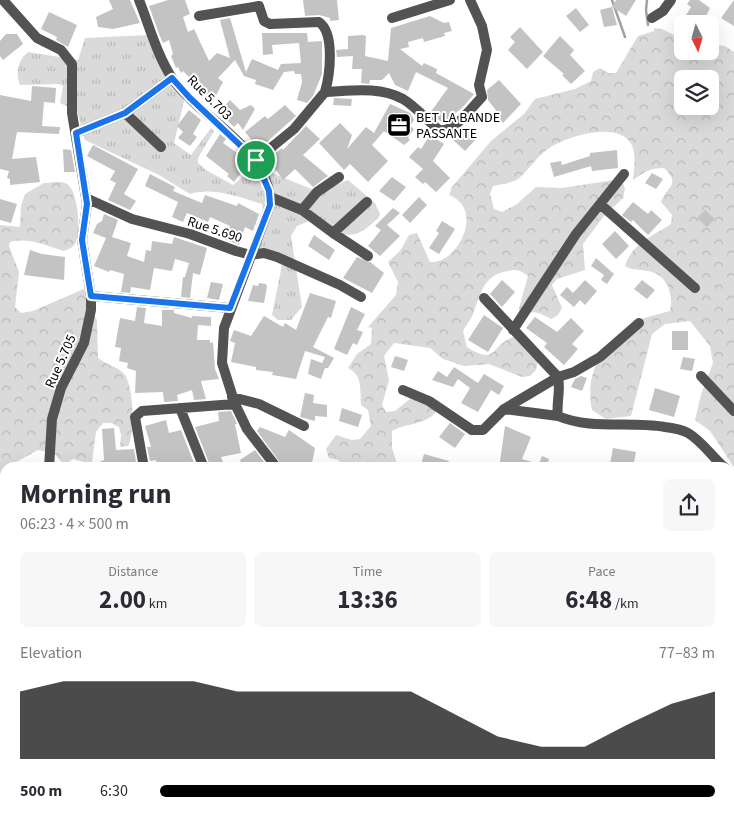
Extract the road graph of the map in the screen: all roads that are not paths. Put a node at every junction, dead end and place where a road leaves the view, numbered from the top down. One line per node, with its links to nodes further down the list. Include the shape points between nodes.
1 (3, 0): 13 (street, Rue 5.705, via 37,38 61,50 72,64 72,113)
2 (139, 0): 10 (street, Rue 5.703)
3 (450, 0): 8 (street)
4 (470, 0): 11 (street, via 482,26 487,50 479,86 482,97 451,128 439,130 404,100 389,93)
5 (671, 0): 9 (street)
6 (259, 3): 7 (street); 11 (street, via 264,21 270,24 319,22 324,26 329,76)
7 (199, 16)
8 (392, 18)
9 (652, 18)
10 (172, 78): 12 (street); 15 (street, Rue 5.703)
11 (324, 92): 15 (street, via 294,129)
12 (125, 113): 13 (street); 14 (street)
13 (76, 133): 19 (street, Rue 5.705)
14 (161, 147)
15 (256, 160): 18 (street, Rue 5.703)
16 (624, 174): 21 (street)
17 (339, 177): 22 (street, via 317,192)
18 (270, 197): 22 (street); 24 (street)
19 (86, 198): 24 (street, Rue 5.690, via 132,219); 27 (street, Rue 5.705, via 82,240)
20 (367, 202): 23 (street)
21 (600, 204): 26 (street); 32 (street, via 576,234)
22 (302, 210): 23 (street)
23 (333, 232): 25 (street)
24 (251, 255): 28 (street, Rue 5.690, via 264,253 277,257); 30 (street)
25 (368, 256)
26 (695, 288)
27 (91, 296): 30 (street); 42 (street, Rue 5.705, via 88,331 61,388 52,420)
28 (361, 297)
29 (484, 298): 32 (street)
30 (230, 308): 36 (street, via 224,328 222,356)
31 (639, 323): 34 (street, via 600,356 574,372)
32 (513, 330): 34 (street)
33 (701, 376): 39 (street)
34 (558, 377): 38 (street); 40 (street, via 561,390)
35 (403, 390): 38 (street, via 429,401 472,430 483,430)
36 (233, 400): 37 (street); 41 (street, via 259,404); 45 (street, via 247,428)
37 (180, 408): 43 (street, via 142,411 135,416); 44 (street)
38 (504, 409): 40 (street)
39 (734, 410)
40 (558, 416): 46 (street, via 592,425 640,424 679,430 697,440)
41 (304, 426)
42 (49, 462)
43 (143, 462)
44 (202, 462)
45 (272, 462)
46 (719, 462)

